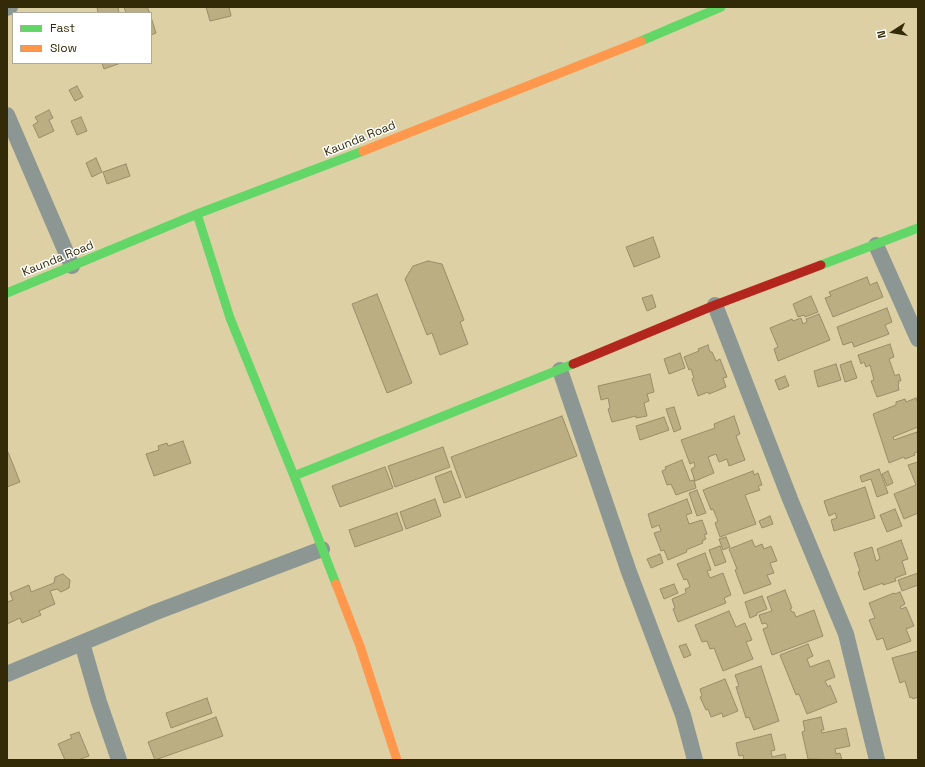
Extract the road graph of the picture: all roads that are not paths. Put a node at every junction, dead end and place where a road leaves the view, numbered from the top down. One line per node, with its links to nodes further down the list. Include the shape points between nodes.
1 (721, 7): 3 (street, Kaunda Road, via 604,56)
2 (7, 115): 6 (street)
3 (197, 214): 6 (street, Kaunda Road); 11 (street, via 230,318)
4 (918, 228): 5 (street)
5 (876, 245): 8 (street); 9 (street)
6 (72, 266): 7 (street, Kaunda Road)
7 (7, 293)
8 (715, 305): 10 (street); 18 (street, via 790,499 846,634)
9 (918, 339)
10 (560, 370): 11 (street); 17 (street, via 629,572 683,715)
11 (294, 476): 12 (street)
12 (322, 549): 13 (street); 16 (street, via 360,646)
13 (82, 643): 14 (street); 15 (street)
14 (7, 674)
15 (119, 760)
16 (397, 760)
17 (695, 760)
18 (877, 760)

